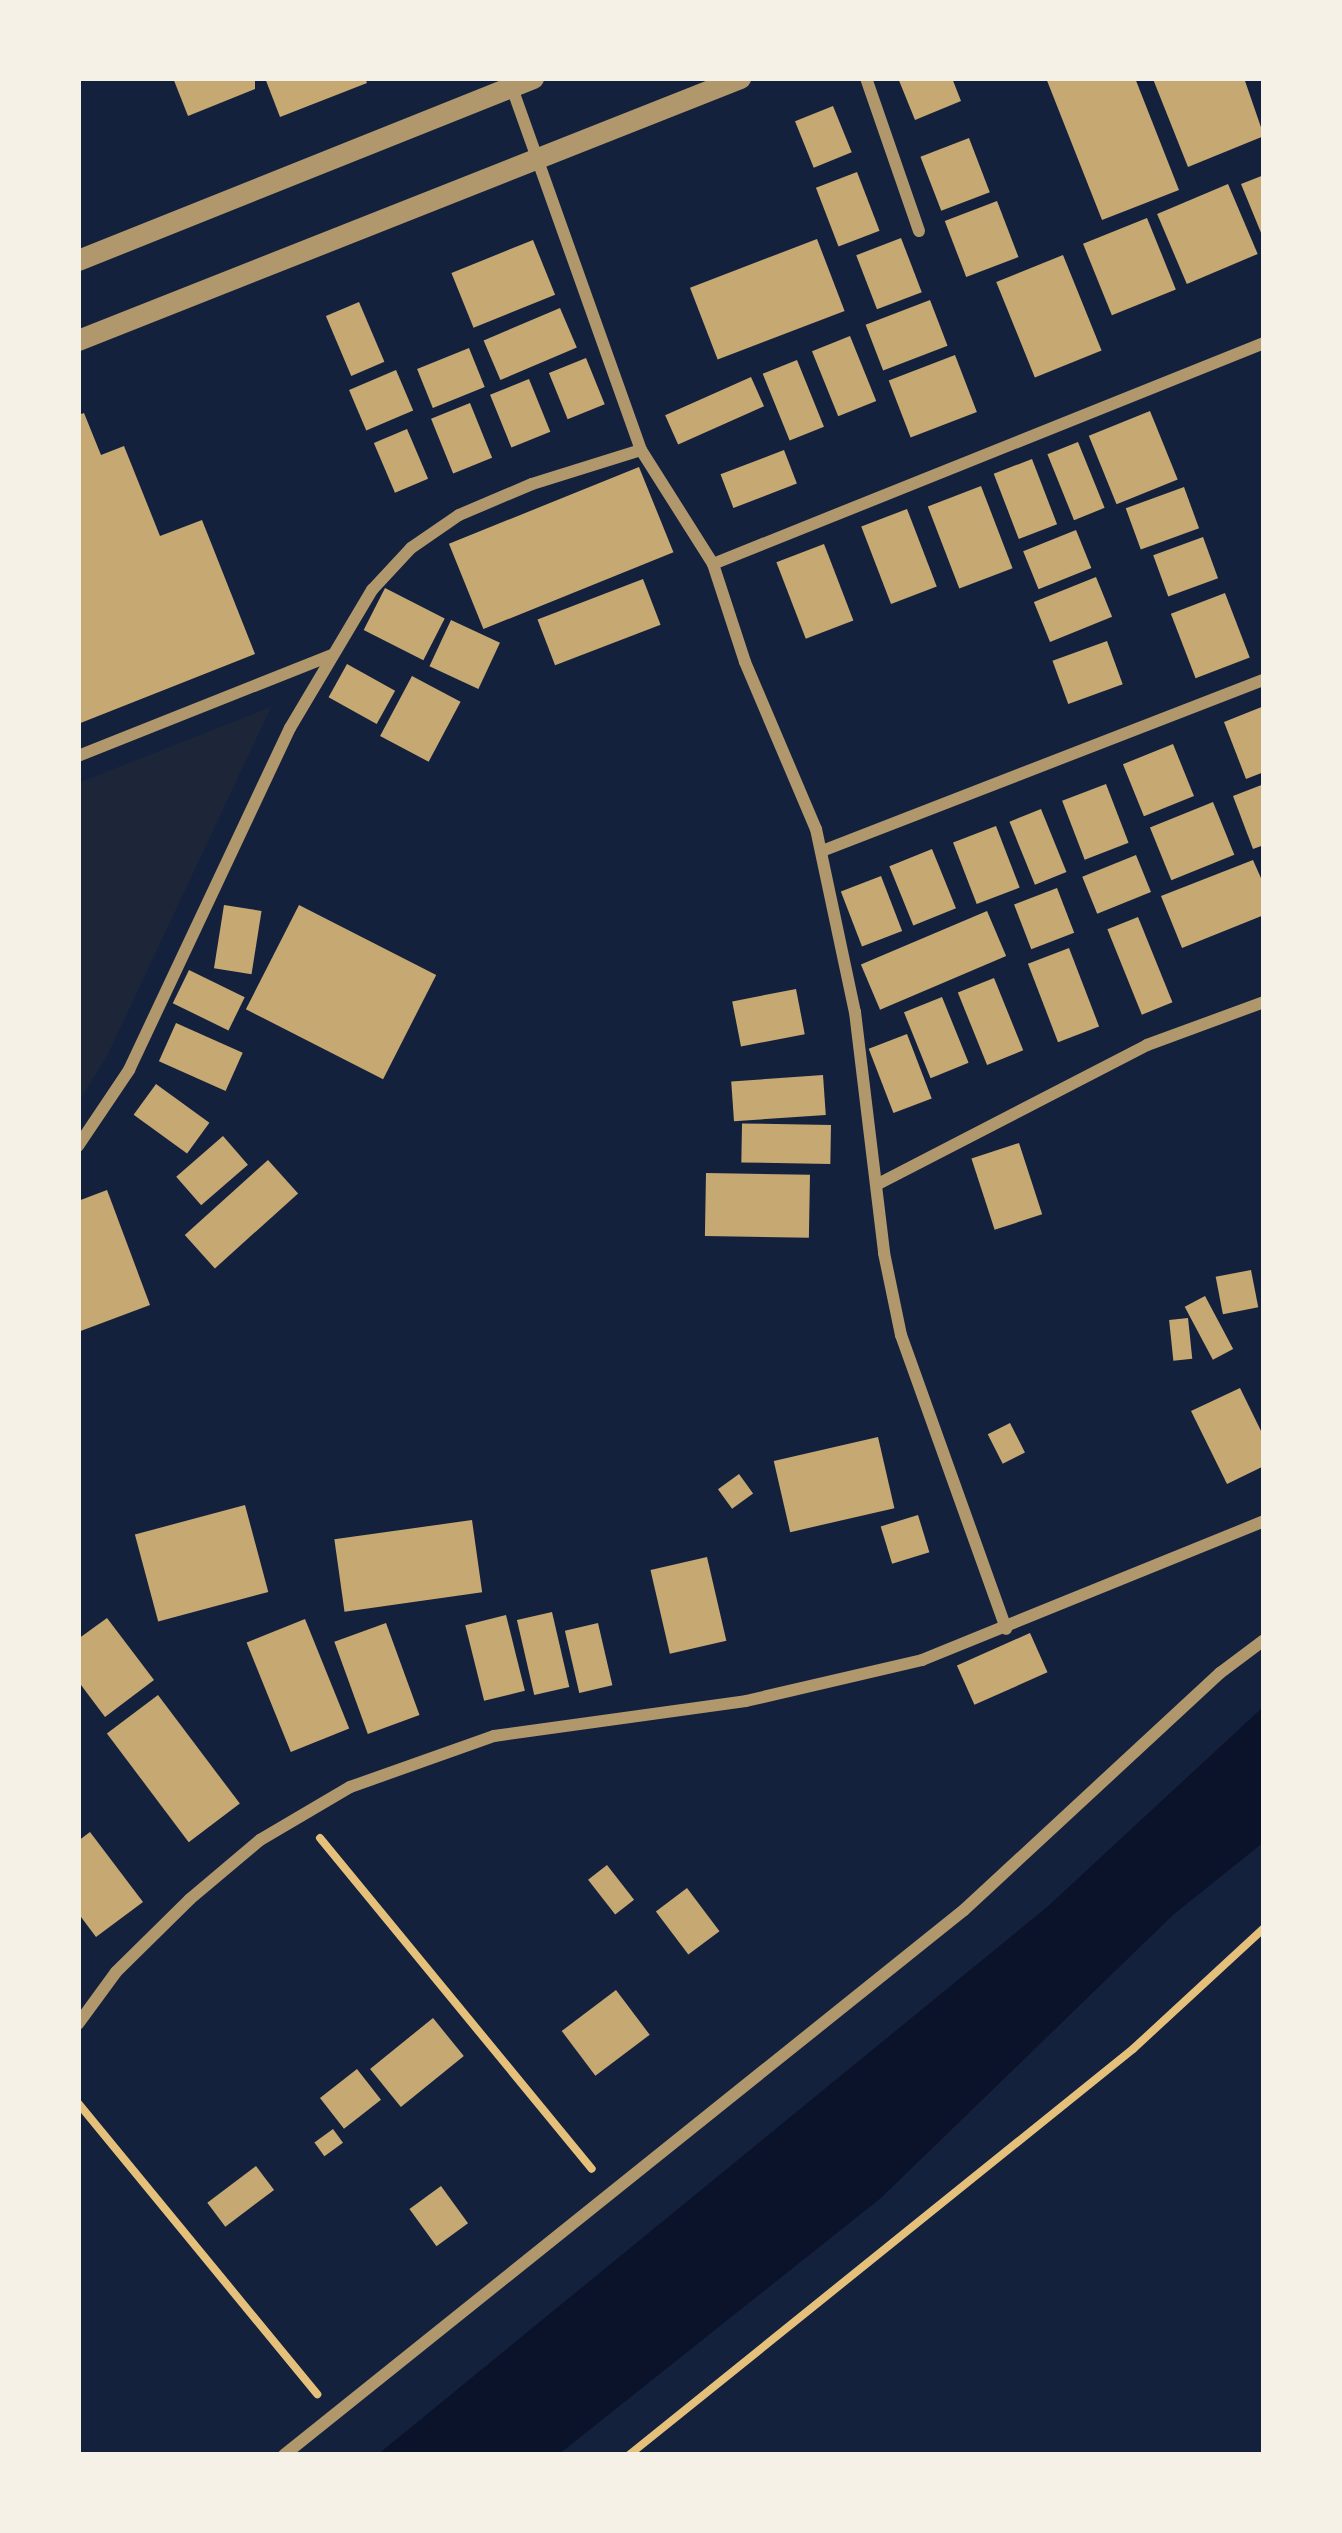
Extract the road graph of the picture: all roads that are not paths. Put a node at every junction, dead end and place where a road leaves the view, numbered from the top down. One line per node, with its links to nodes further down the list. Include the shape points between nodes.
1 (740, 78): 4 (street)
2 (866, 78): 5 (street)
3 (518, 81): 4 (street); 6 (street)
4 (539, 158): 7 (street); 9 (street)
5 (919, 231)
6 (78, 260)
7 (78, 340)
8 (1264, 343): 10 (street)
9 (641, 450): 10 (street); 11 (street, via 459,515 411,548 372,590)
10 (713, 564): 14 (street)
11 (332, 655): 13 (street); 16 (street, via 129,1070)
12 (1264, 680): 14 (street)
13 (78, 756)
14 (822, 850): 17 (street)
15 (1264, 1002): 17 (street, via 1147,1045)
16 (78, 1146)
17 (878, 1184): 19 (street, via 901,1335)
18 (1264, 1521): 19 (street)
19 (1006, 1629): 21 (street, via 824,1686 494,1736 350,1787 260,1840 147,1939)
20 (1264, 1640): 22 (street, via 964,1910)
21 (78, 2024)
22 (284, 2455)

